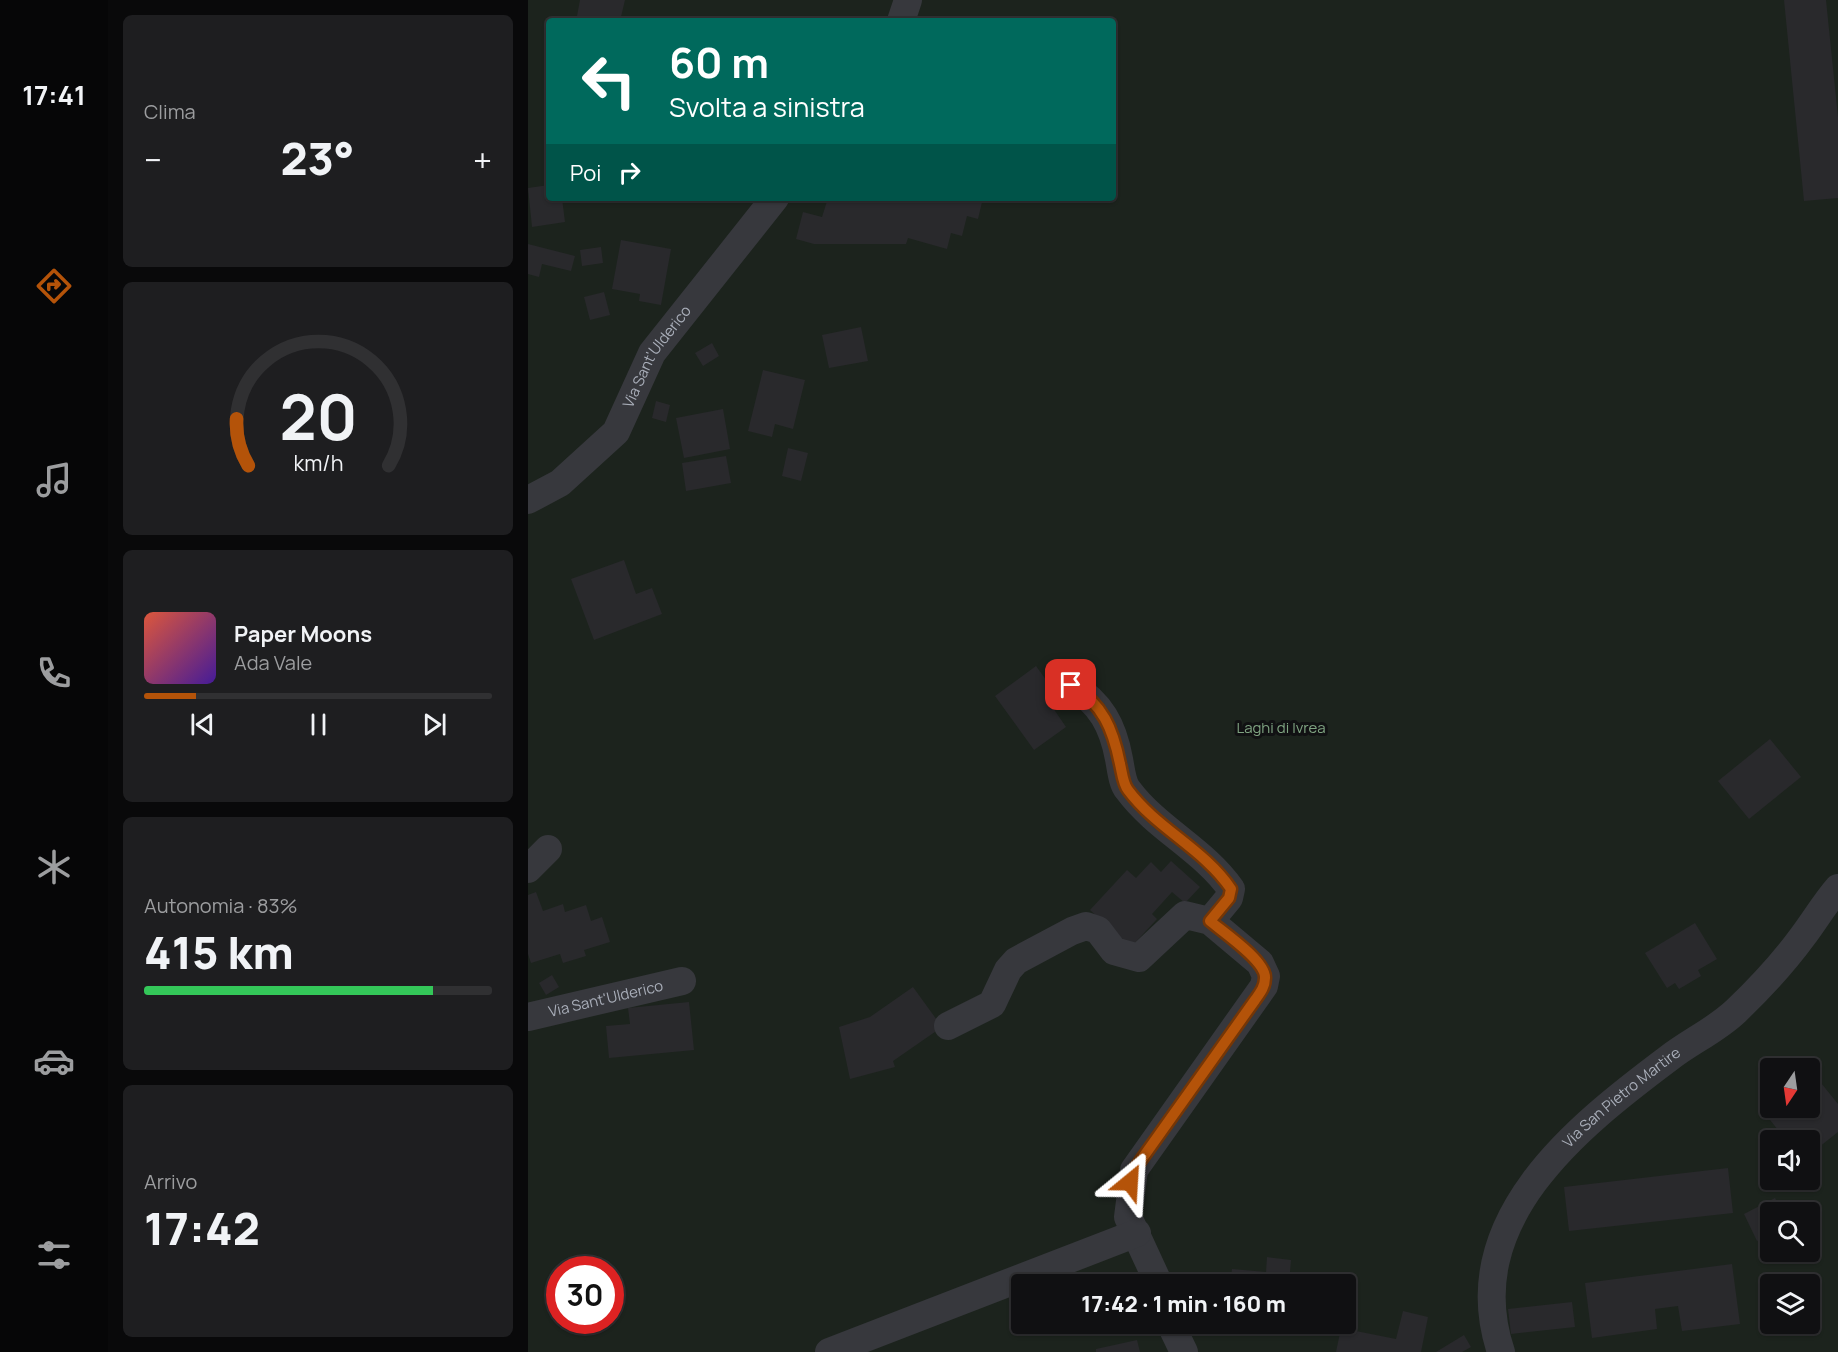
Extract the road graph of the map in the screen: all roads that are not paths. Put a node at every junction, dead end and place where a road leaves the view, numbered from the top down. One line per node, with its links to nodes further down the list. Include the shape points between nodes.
1 (908, 0): 2 (street)
2 (902, 18)
3 (773, 201): 4 (street, Via Sant'Ulderico, via 652,353 616,432 560,483)
4 (528, 500)
5 (1071, 685): 9 (street, via 1094,704 1114,733 1126,788 1150,815 1222,875 1231,889 1229,898)
6 (548, 849): 7 (street)
7 (528, 869)
8 (1838, 888): 16 (street, Via San Pietro Martire, via 1802,937 1736,1011 1642,1078 1589,1123 1536,1177 1510,1218 1498,1256 1491,1296)
9 (1210, 921): 12 (street, via 1185,915 1139,958 1114,951 1098,930 1086,926 1072,930 1016,961 992,1004); 13 (street, via 1260,963 1266,976 1264,986 1134,1170 1128,1217)
10 (682, 981): 11 (street, Via Sant'Ulderico)
11 (528, 1017)
12 (948, 1026)
13 (1137, 1233): 14 (street); 17 (street)
14 (1155, 1274)
15 (1175, 1334): 18 (street)
16 (1491, 1347)
17 (830, 1352)
18 (1184, 1352)

